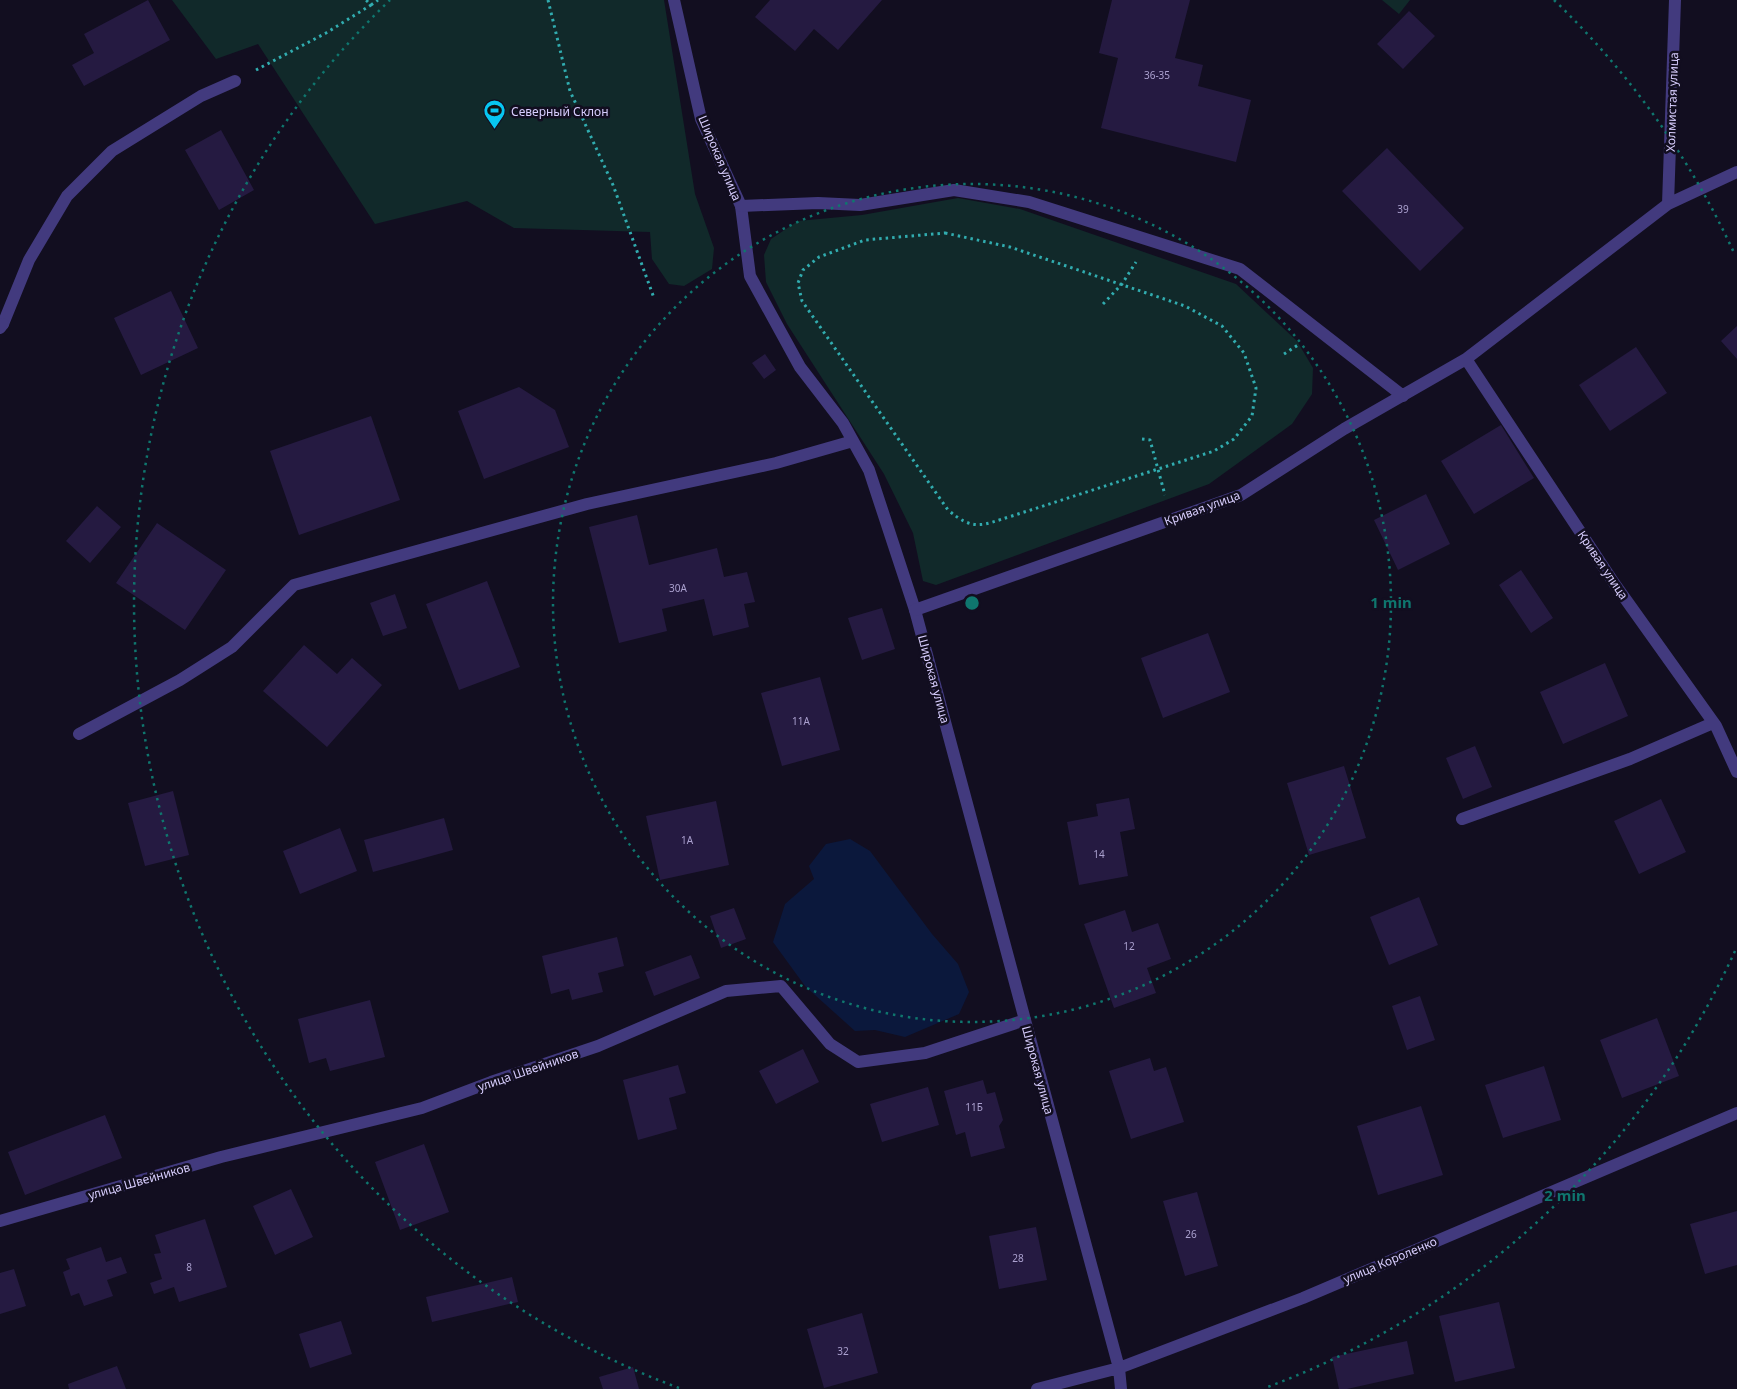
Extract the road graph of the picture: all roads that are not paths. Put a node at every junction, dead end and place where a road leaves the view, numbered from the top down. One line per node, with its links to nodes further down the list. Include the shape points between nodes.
1 (674, 0): 6 (street, Широкая улица, via 701,119)
2 (1675, 0): 5 (street, Холмистая улица)
3 (235, 81): 7 (street, via 201,96 112,151 68,196 29,260)
4 (1737, 172): 5 (street, Кривая улица)
5 (1668, 204): 8 (street, Кривая улица)
6 (740, 206): 9 (street, via 818,203 860,206 954,190 1029,202 1240,269); 10 (street, Широкая улица, via 750,276 800,367 843,423)
7 (1, 326)
8 (1466, 359): 9 (street, Кривая улица); 12 (street, Кривая улица, via 1614,583)
9 (1403, 396): 11 (street, Кривая улица, via 1344,429 1241,495)
10 (853, 442): 11 (street, Широкая улица, via 869,470); 13 (street, via 776,463 587,504 294,585 232,647 180,680)
11 (915, 610): 16 (street, Широкая улица)
12 (1713, 723): 14 (street, Кривая улица); 15 (street, via 1630,759)
13 (79, 734)
14 (1737, 772)
15 (1462, 818)
16 (1025, 1020): 18 (street, улица Швейников, via 925,1052 858,1062 830,1044 781,986 726,991 598,1046 422,1108 221,1157); 19 (street, Широкая улица)
17 (1737, 1113): 19 (street, улица Короленко, via 1303,1298)
18 (0, 1221)
19 (1119, 1368): 20 (street, улица Короленко); 21 (street, Широкая улица)
20 (1036, 1389)
21 (1121, 1389)

